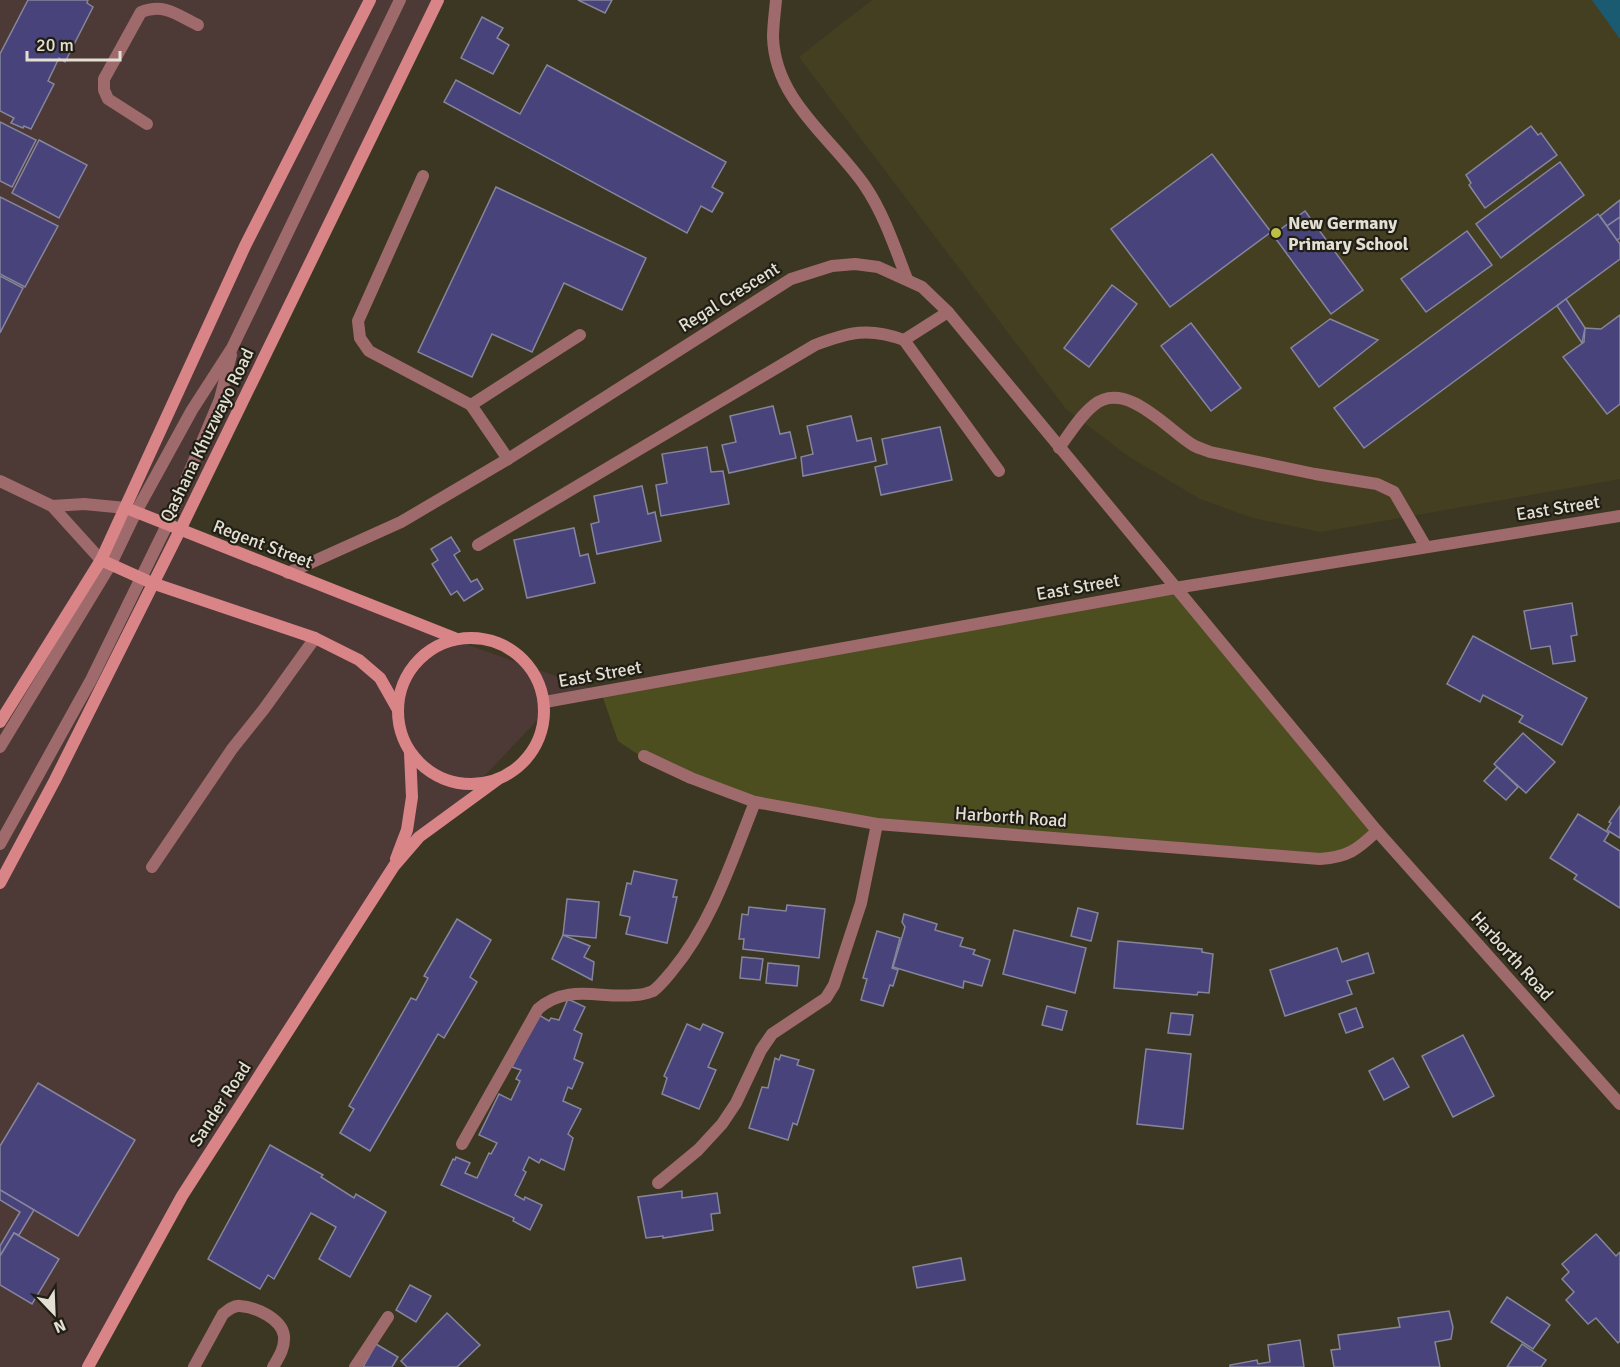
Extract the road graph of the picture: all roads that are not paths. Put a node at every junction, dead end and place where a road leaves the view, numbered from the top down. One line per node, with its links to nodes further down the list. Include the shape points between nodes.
1 (370, 0): 19 (main road, via 246,246)
2 (400, 0): 12 (street)
3 (438, 0): 22 (main road, Qashana Khuzwayo Road)
4 (776, 0): 8 (street, via 773,38 792,98 865,186 883,218)
5 (198, 25): 6 (street, via 165,9 154,7 141,12 104,79 108,99)
6 (147, 124)
7 (423, 176): 13 (street, via 358,321 360,338 369,351)
8 (907, 279): 9 (street, Regal Crescent, via 922,287); 15 (street, Regal Crescent, via 878,267 855,264 832,266 791,279)
9 (948, 312): 11 (street); 14 (street, Regal Crescent)
10 (580, 335): 13 (street)
11 (904, 340): 16 (street); 23 (street, via 887,333 863,331 815,345)
12 (232, 348): 19 (street); 21 (street, via 220,399)
13 (471, 405): 15 (street)
14 (1059, 448): 24 (street, via 1096,402 1126,399 1210,452 1377,484 1394,492); 29 (street, Regal Crescent)
15 (508, 459): 26 (street, Regal Crescent, via 401,522)
16 (999, 471)
17 (0, 481): 18 (street, Regent Street)
18 (52, 506): 19 (street, Regent Street, via 84,504); 25 (street, Regent Street)
19 (131, 510): 21 (main road, Regent Street); 25 (main road)
20 (1620, 516): 24 (street, East Street)
21 (167, 525): 22 (main road, Regent Street); 27 (street)
22 (180, 530): 26 (main road, Regent Street); 28 (main road, Qashana Khuzwayo Road)
23 (478, 545)
24 (1426, 547): 29 (street, East Street)
25 (106, 562): 27 (main road, Regent Street); 34 (main road); 35 (street)
26 (288, 573): 31 (main road, Regent Street)
27 (140, 578): 28 (main road, Regent Street); 42 (street, via 91,680)
28 (152, 583): 30 (main road, Regent Street); 45 (main road, Qashana Khuzwayo Road)
29 (1175, 588): 32 (street, East Street); 41 (street, Harborth Road)
30 (315, 638): 33 (main road, Regent Street, via 359,660 380,678); 44 (street, via 231,749)
31 (457, 639): 32 (main road, via 481,638 504,645 524,659 538,679); 33 (main road, via 434,647 415,663 403,684)
32 (544, 702): 38 (main road, via 543,726 535,749 519,767)
33 (397, 708): 36 (main road, via 400,732)
34 (0, 722)
35 (0, 747)
36 (410, 753): 38 (main road, via 428,771 449,782 474,785); 43 (main road, Sander Road, via 412,797)
37 (644, 756): 39 (street, Harborth Road)
38 (497, 780): 43 (main road, Sander Road, via 419,837)
39 (755, 802): 40 (street, Harborth Road); 47 (street, via 704,924 683,958 653,991 618,996 575,993 538,1009)
40 (878, 824): 41 (street, Harborth Road, via 1320,859 1346,855); 48 (street, via 861,903 834,985 826,998 772,1034 722,1124)
41 (1377, 831): 46 (street, Harborth Road)
42 (0, 844)
43 (394, 866): 50 (main road, Sander Road, via 182,1197)
44 (152, 867)
45 (0, 883)
46 (1620, 1104)
47 (462, 1144)
48 (658, 1183)
49 (388, 1317): 53 (street)
50 (88, 1367)
51 (194, 1367): 52 (street, via 224,1314 239,1305 273,1317 282,1328 284,1348)
52 (273, 1367)
53 (355, 1367)

